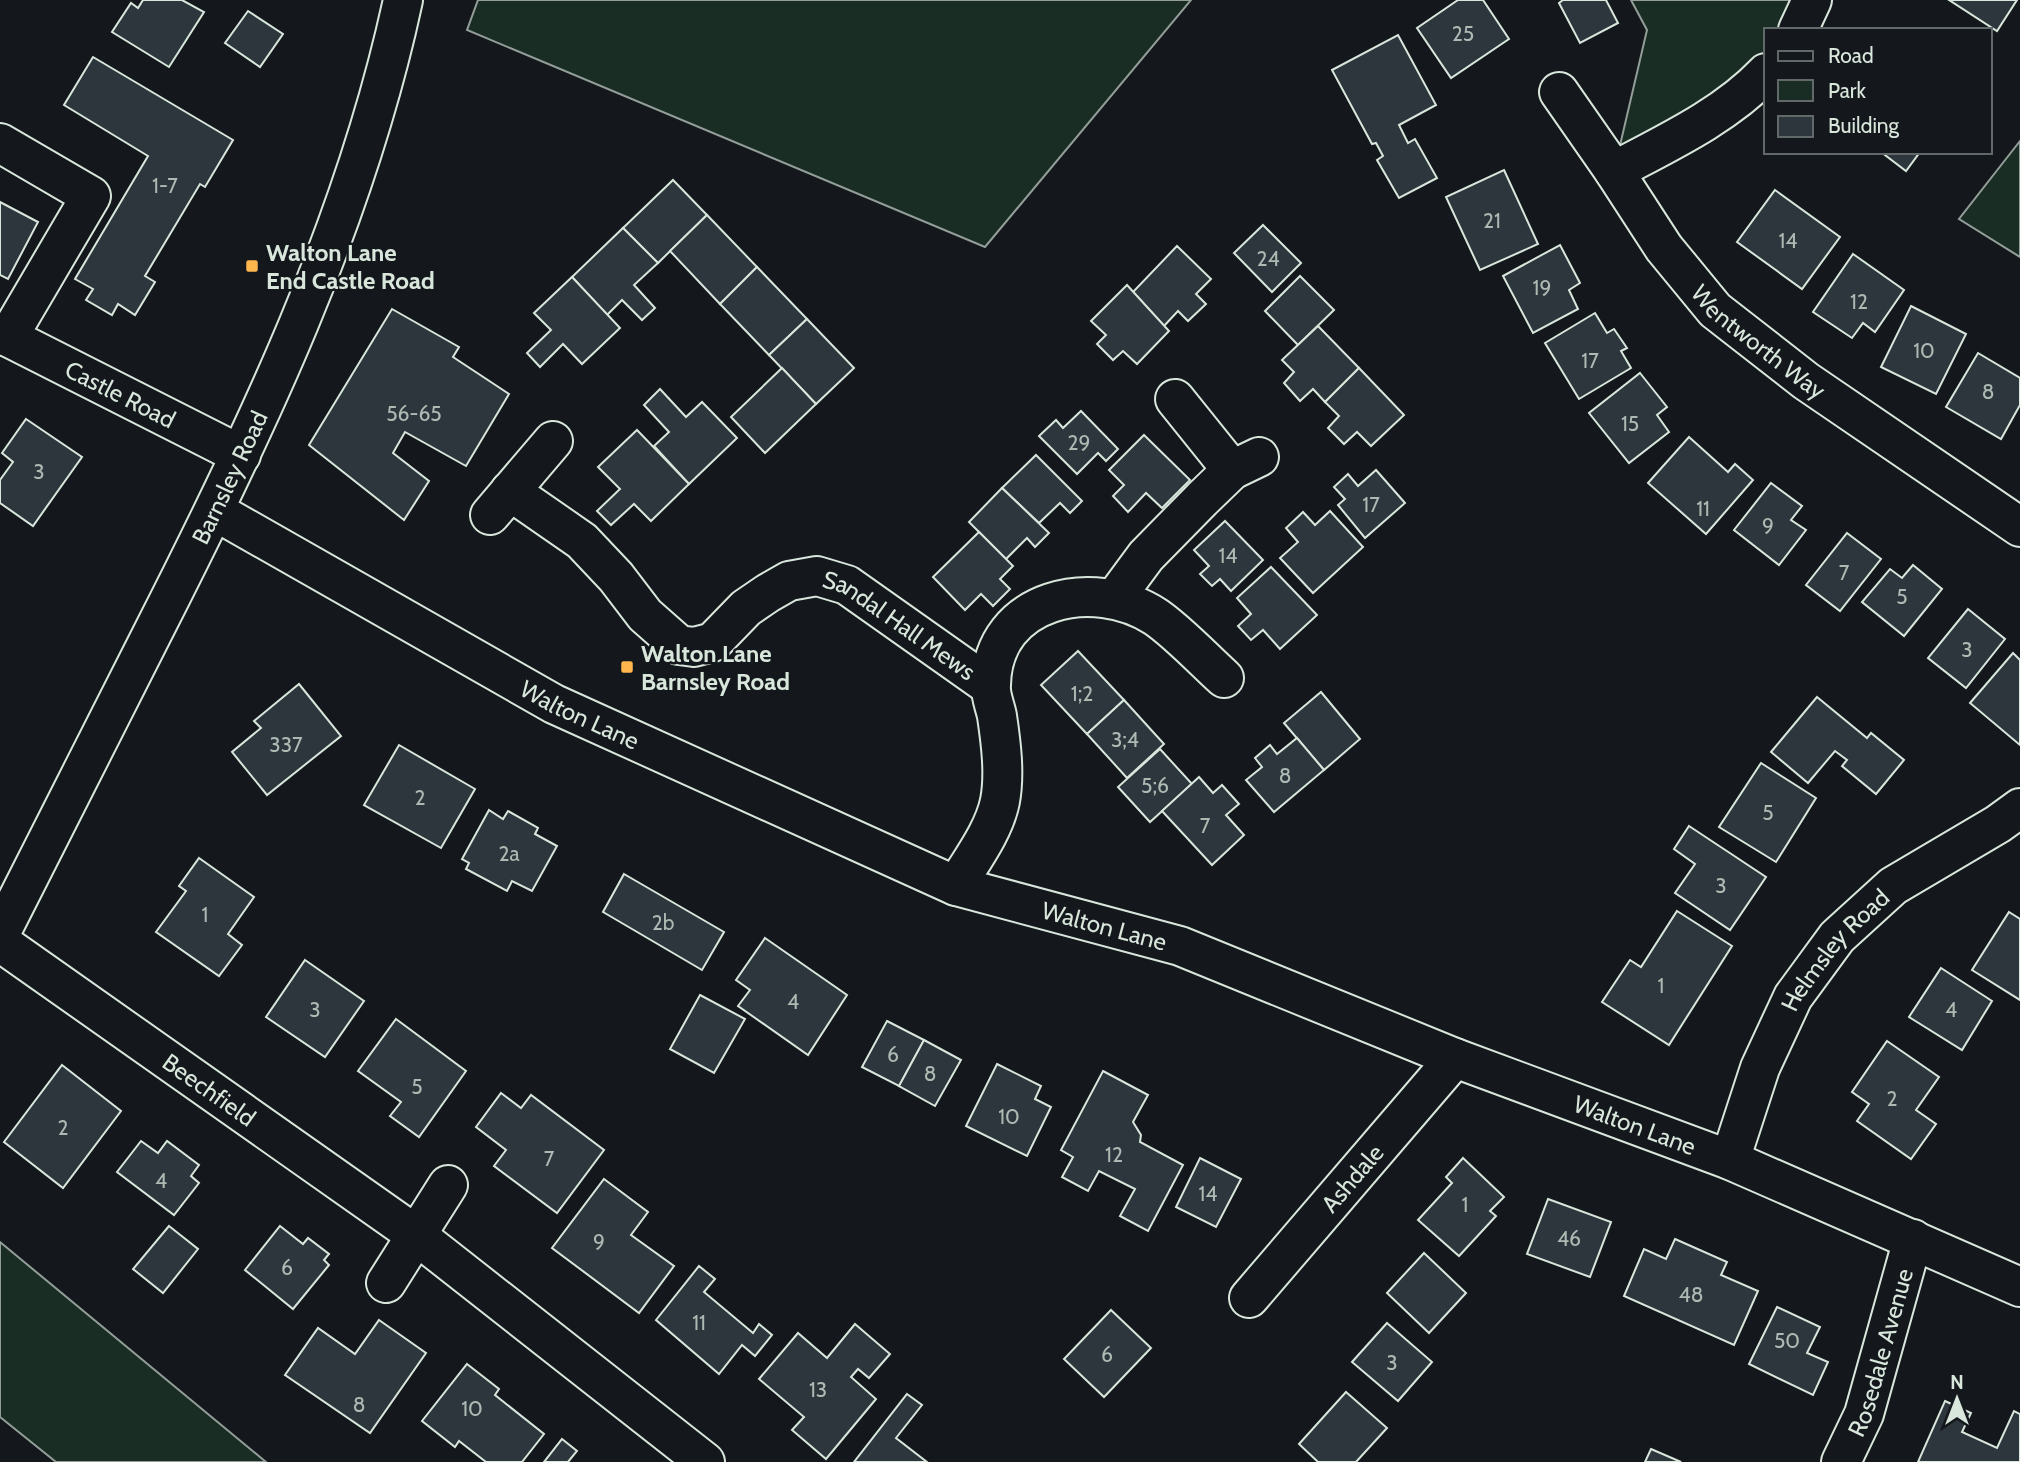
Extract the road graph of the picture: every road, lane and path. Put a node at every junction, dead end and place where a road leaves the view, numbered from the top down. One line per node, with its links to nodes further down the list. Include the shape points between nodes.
1 (403, 0): 11 (street, Barnsley Road, via 377,108 326,261)
2 (1812, 0): 3 (street)
3 (1799, 28)
4 (1764, 74): 7 (street, via 1750,90 1688,132)
5 (1559, 92): 7 (street, Wentworth Way)
6 (0, 142): 8 (street, via 91,196)
7 (1615, 171): 13 (street, Wentworth Way, via 1664,248 1714,310 1806,381)
8 (4, 335): 11 (street, Castle Road)
9 (1174, 399): 14 (street, via 1245,463 1146,556)
10 (553, 441): 16 (street, Sandal Hall Mews, via 500,503 582,541 645,614 679,645 713,642 768,593 789,581 817,576 847,584)
11 (241, 455): 12 (street, Barnsley Road)
12 (215, 511): 18 (street, Walton Lane, via 554,704); 19 (street, Barnsley Road)
13 (2020, 527)
14 (1115, 598): 15 (street, Sandal Hall Mews, via 1156,617); 16 (street, Sandal Hall Mews, via 1054,600 1028,613 1008,632 995,655)
15 (1224, 678)
16 (990, 686): 18 (street, Sandal Hall Mews, via 1000,742 1000,802 989,831)
17 (2013, 824): 22 (street, Helmsley Road, via 1893,886 1837,937 1793,997 1760,1068)
18 (956, 887): 21 (street, Walton Lane, via 1180,946)
19 (0, 934)
20 (0, 942): 24 (street, Beechfield)
21 (1455, 1058): 22 (street, Walton Lane); 28 (street, Ashdale)
22 (1730, 1160): 25 (street, Walton Lane)
23 (448, 1185): 24 (street)
24 (416, 1235): 26 (street); 29 (street, Beechfield)
25 (1913, 1240): 27 (street, Walton Lane); 30 (street, Rosedale Avenue, via 1864,1414)
26 (386, 1283)
27 (2020, 1287)
28 (1249, 1298)
29 (705, 1462)
30 (1841, 1462)

